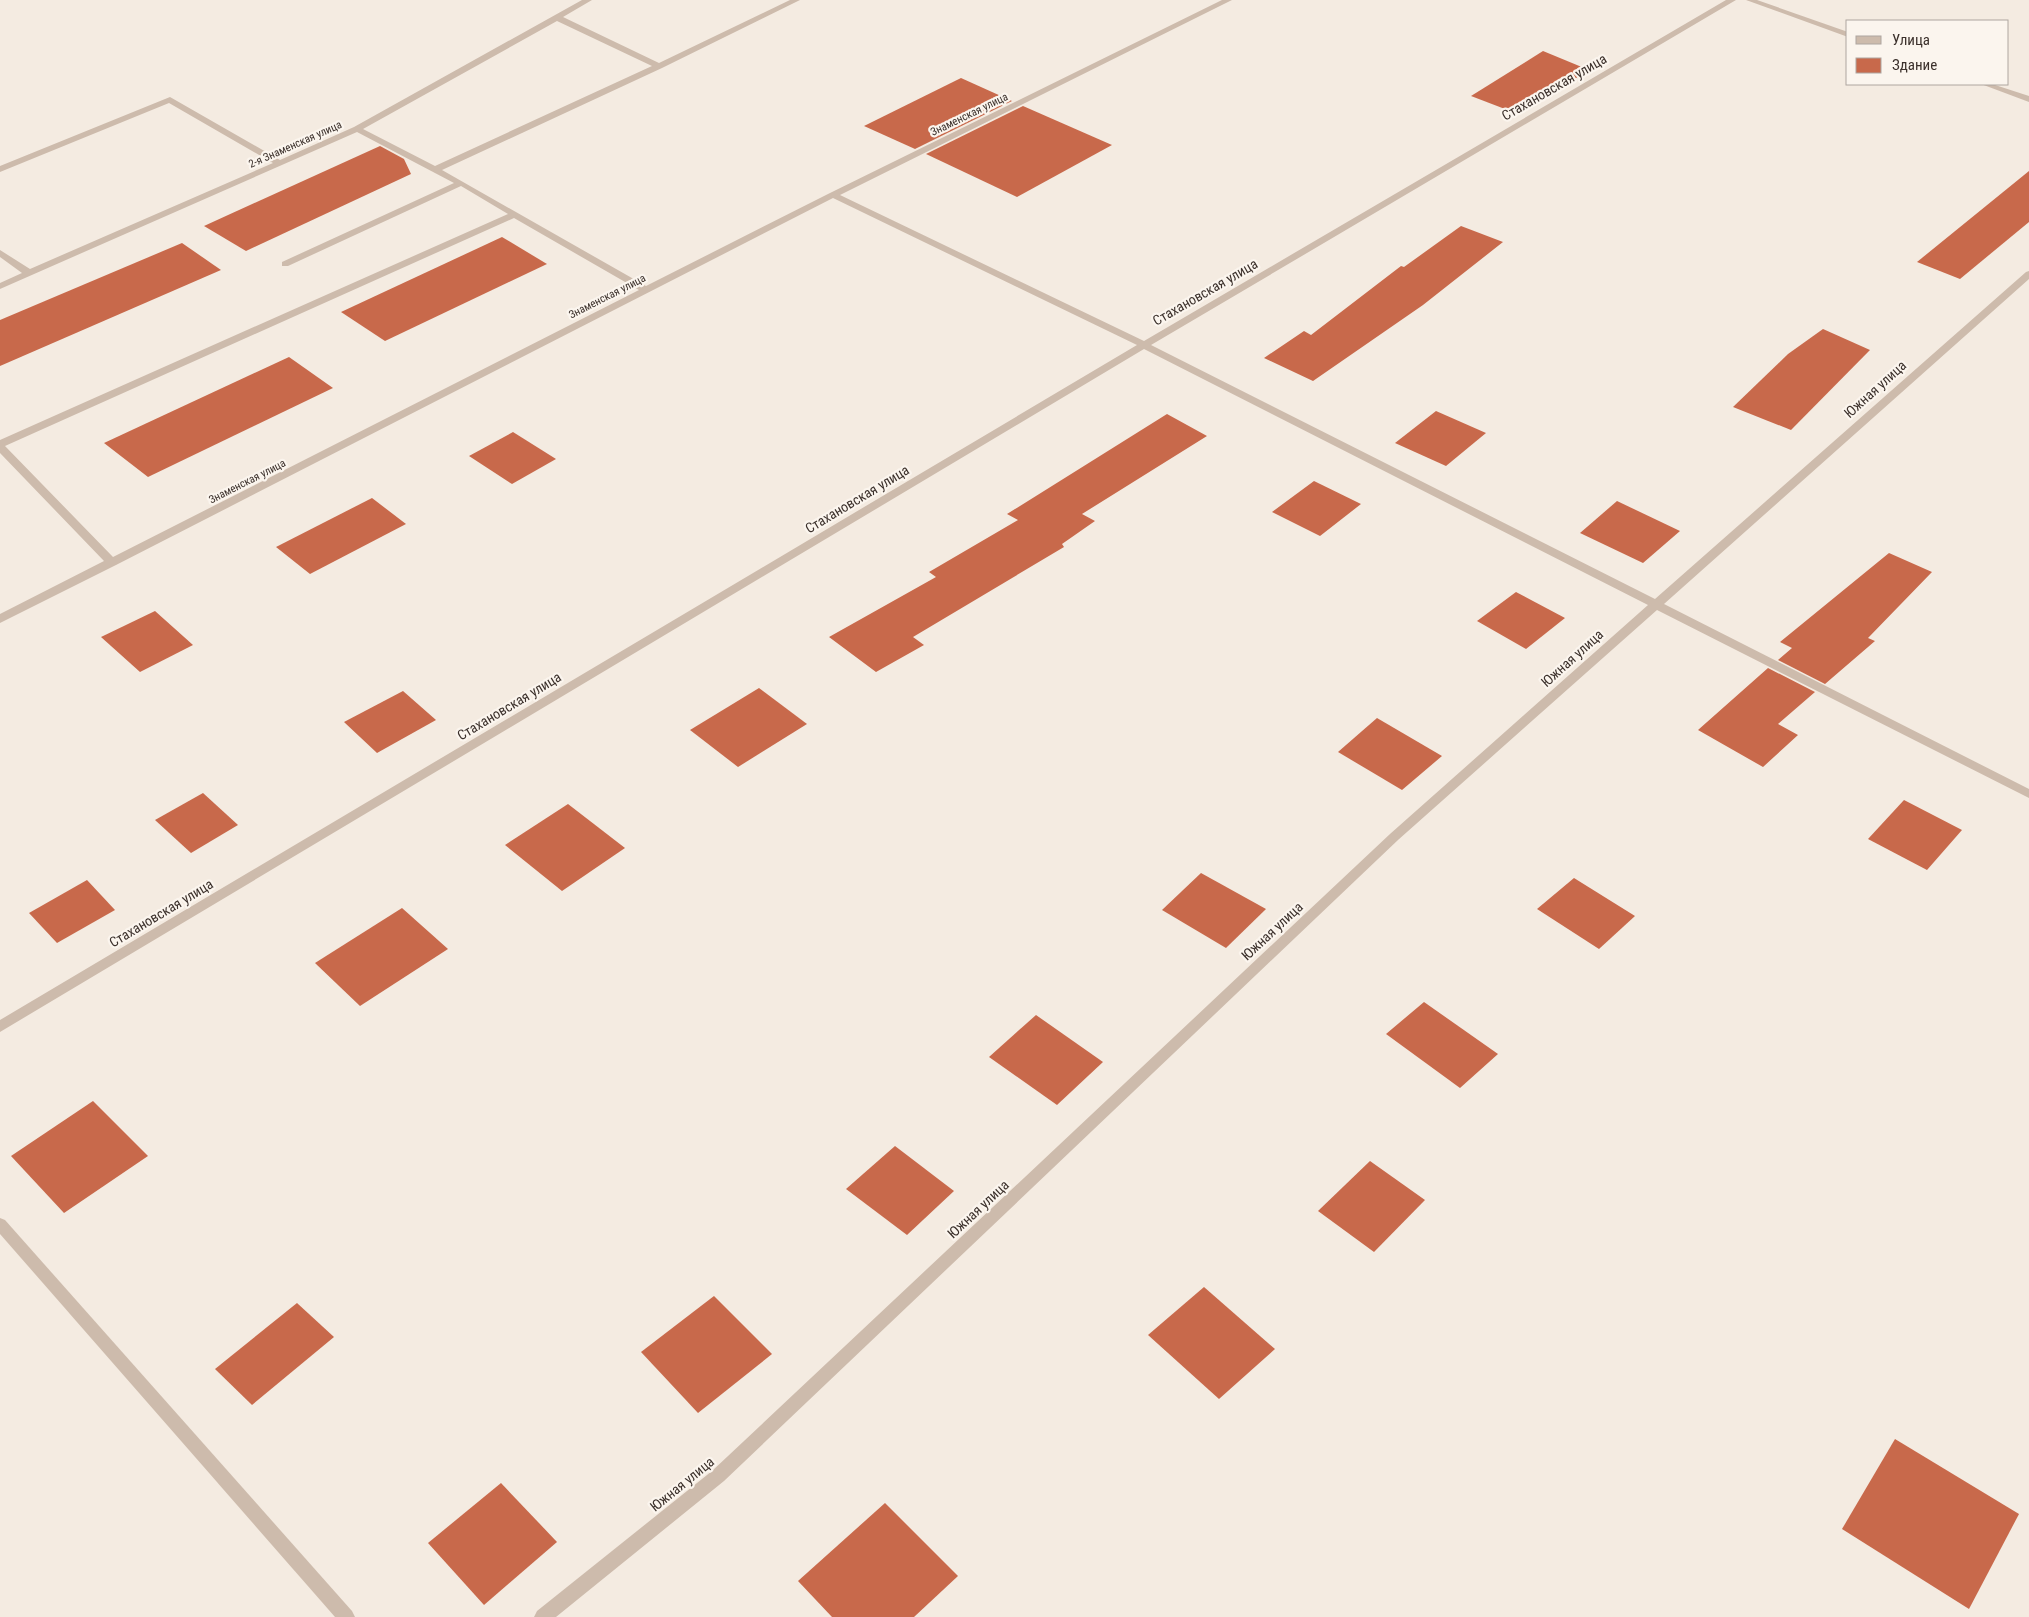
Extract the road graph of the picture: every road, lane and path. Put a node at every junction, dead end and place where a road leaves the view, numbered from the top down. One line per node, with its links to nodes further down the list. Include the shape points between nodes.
1 (588, 0): 6 (street, 2-я Знаменская улица)
2 (796, 0): 8 (street)
3 (1228, 0): 16 (street, Знаменская улица)
4 (1732, 0): 24 (street, Стахановская улица)
5 (1750, 0): 7 (street)
6 (558, 18): 8 (street); 11 (street, 2-я Знаменская улица)
7 (1846, 34)
8 (659, 66): 14 (street)
9 (1988, 85): 10 (street)
10 (2029, 99)
11 (357, 129): 12 (street, 2-я Знаменская улица); 14 (street)
12 (280, 163): 13 (street, via 170,100); 20 (street, 2-я Знаменская улица)
13 (0, 169)
14 (436, 169): 15 (street)
15 (461, 183): 17 (street); 19 (street)
16 (833, 195): 23 (street, Знаменская улица); 24 (street)
17 (515, 214): 23 (street); 25 (street)
18 (0, 253): 20 (street)
19 (285, 264)
20 (29, 273): 22 (street, 2-я Знаменская улица)
21 (2029, 274): 27 (street, Южная улица)
22 (0, 286)
23 (646, 290): 26 (street, Знаменская улица)
24 (1144, 345): 27 (street); 30 (street, Стахановская улица)
25 (0, 446): 26 (street)
26 (112, 564): 28 (street, Знаменская улица)
27 (1655, 606): 29 (street); 33 (street, Южная улица, via 1394,838 718,1476)
28 (0, 619)
29 (2029, 794)
30 (0, 1027)
31 (0, 1224): 32 (street)
32 (346, 1617)
33 (543, 1617)

